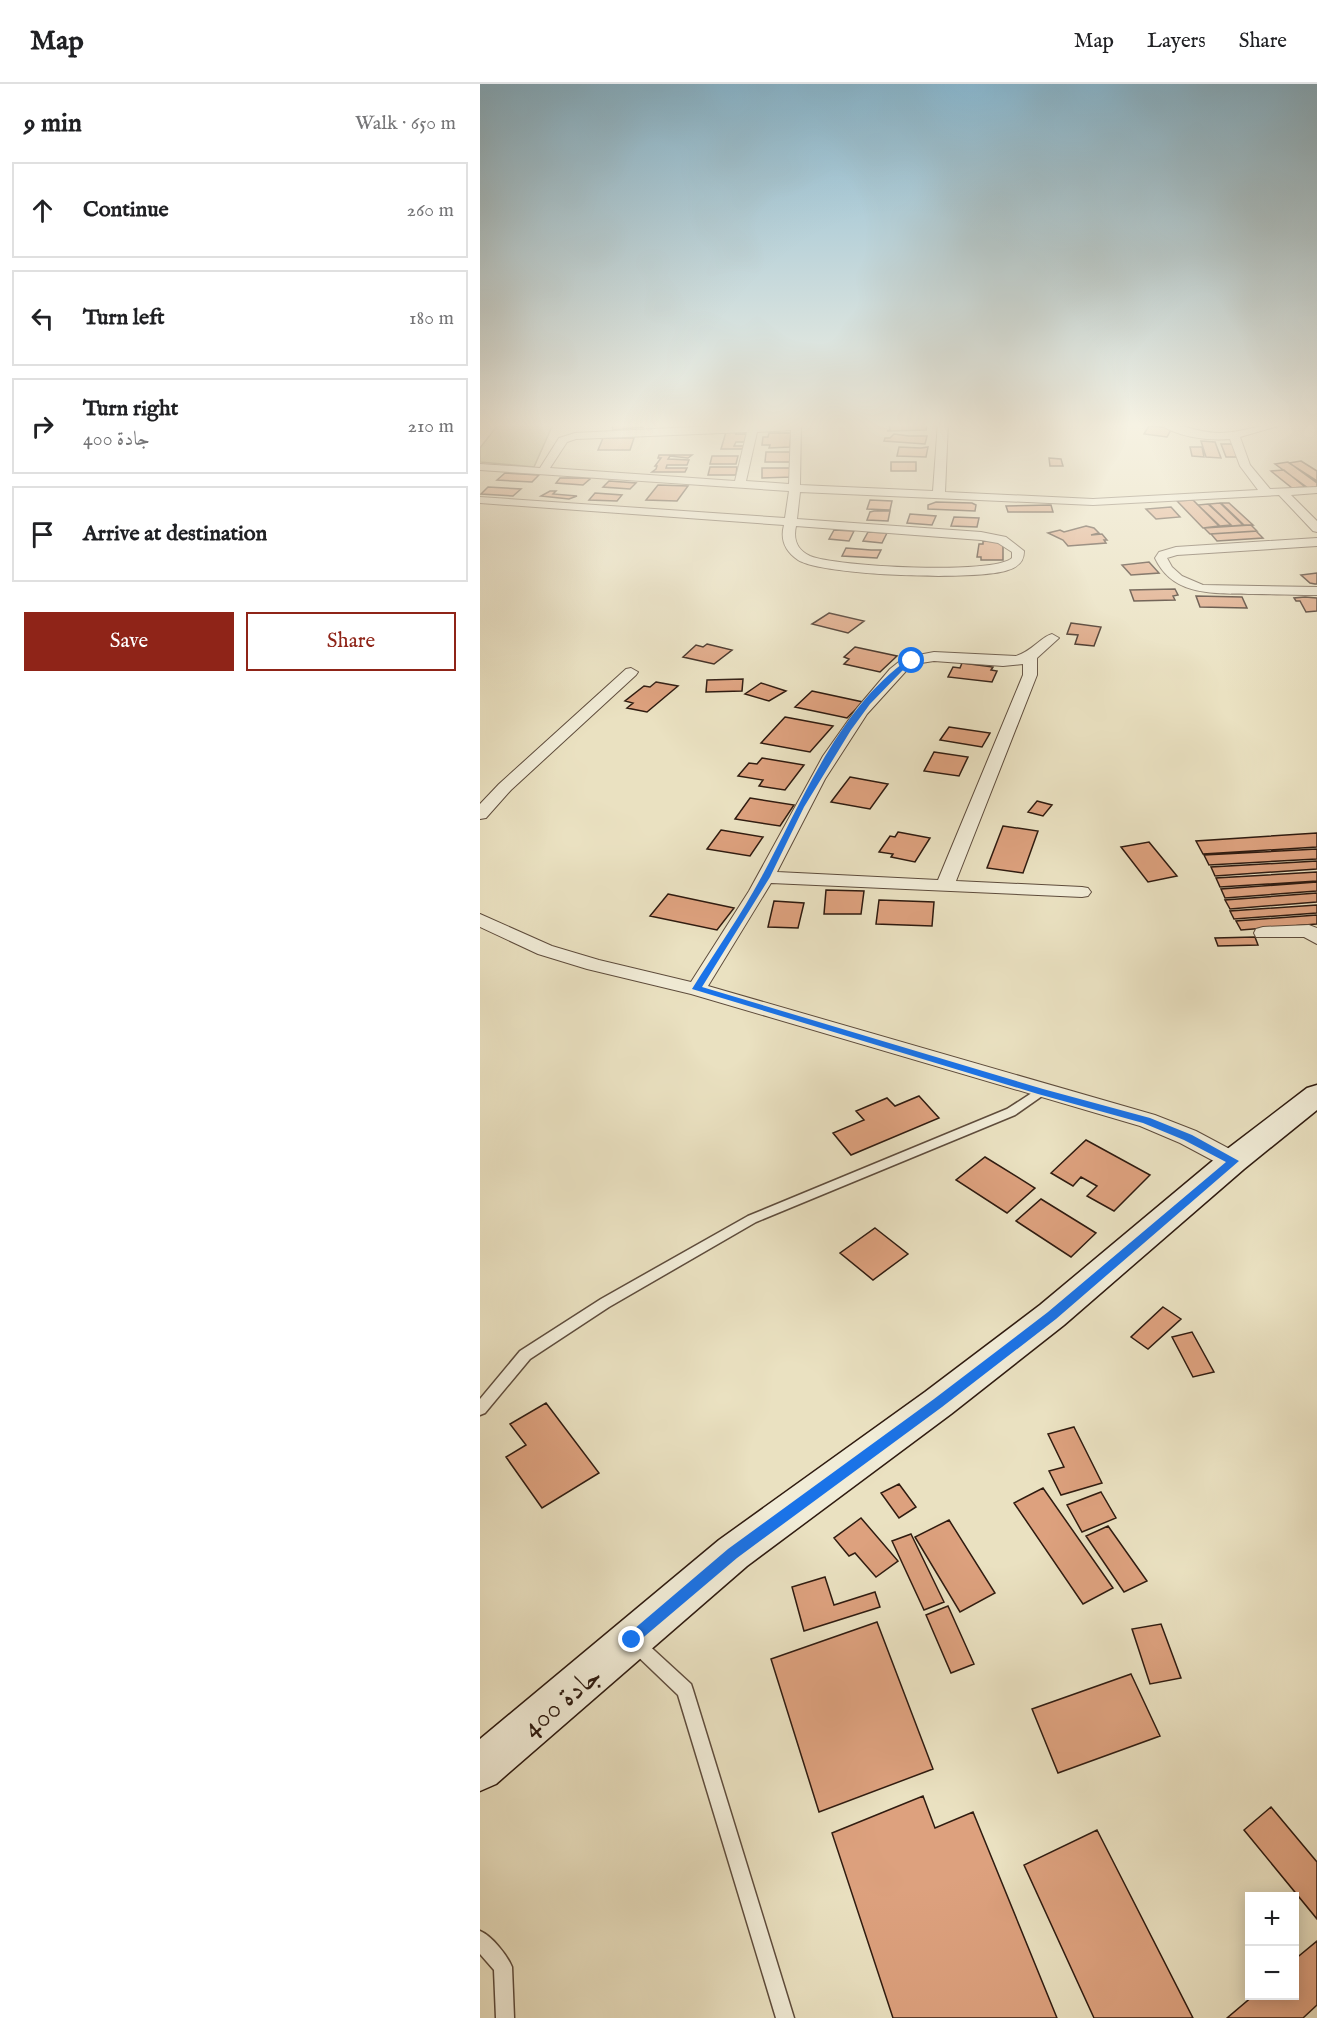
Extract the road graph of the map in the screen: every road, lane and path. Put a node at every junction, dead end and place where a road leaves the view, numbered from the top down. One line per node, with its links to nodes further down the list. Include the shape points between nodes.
1 (652, 512): 4 (street)
2 (792, 512): 4 (street)
3 (1302, 512): 5 (street)
4 (789, 522): 4 (street, via 993,537 1013,546 1019,555 1014,563 994,569 828,566 804,558 790,545)
5 (1317, 528)
6 (1317, 542): 7 (street, via 1176,551 1161,558 1185,584 1203,590)
7 (1317, 591)
8 (1052, 638): 9 (street)
9 (1030, 657): 12 (street, via 930,657 904,665 847,729 800,807); 13 (street, via 1030,675)
10 (631, 672): 11 (street)
11 (480, 814)
12 (766, 877): 13 (street); 18 (street)
13 (945, 885): 14 (street)
14 (1082, 892)
15 (480, 920): 18 (street, via 544,950)
16 (1263, 933): 17 (street, via 1309,931)
17 (1317, 938)
18 (696, 989): 19 (street)
19 (1041, 1091): 21 (street, via 1147,1120); 22 (lane, via 1011,1112 742,1225 605,1303 525,1355)
20 (1317, 1095): 21 (main road, جادة 400)
21 (1233, 1161): 23 (main road, جادة 400, via 1052,1315 733,1553)
22 (480, 1409)
23 (632, 1640): 24 (main road, جادة 400); 27 (lane, via 685,1690)
24 (480, 1768)
25 (480, 1940): 26 (lane, via 503,1967)
26 (505, 2018)
27 (785, 2018)

